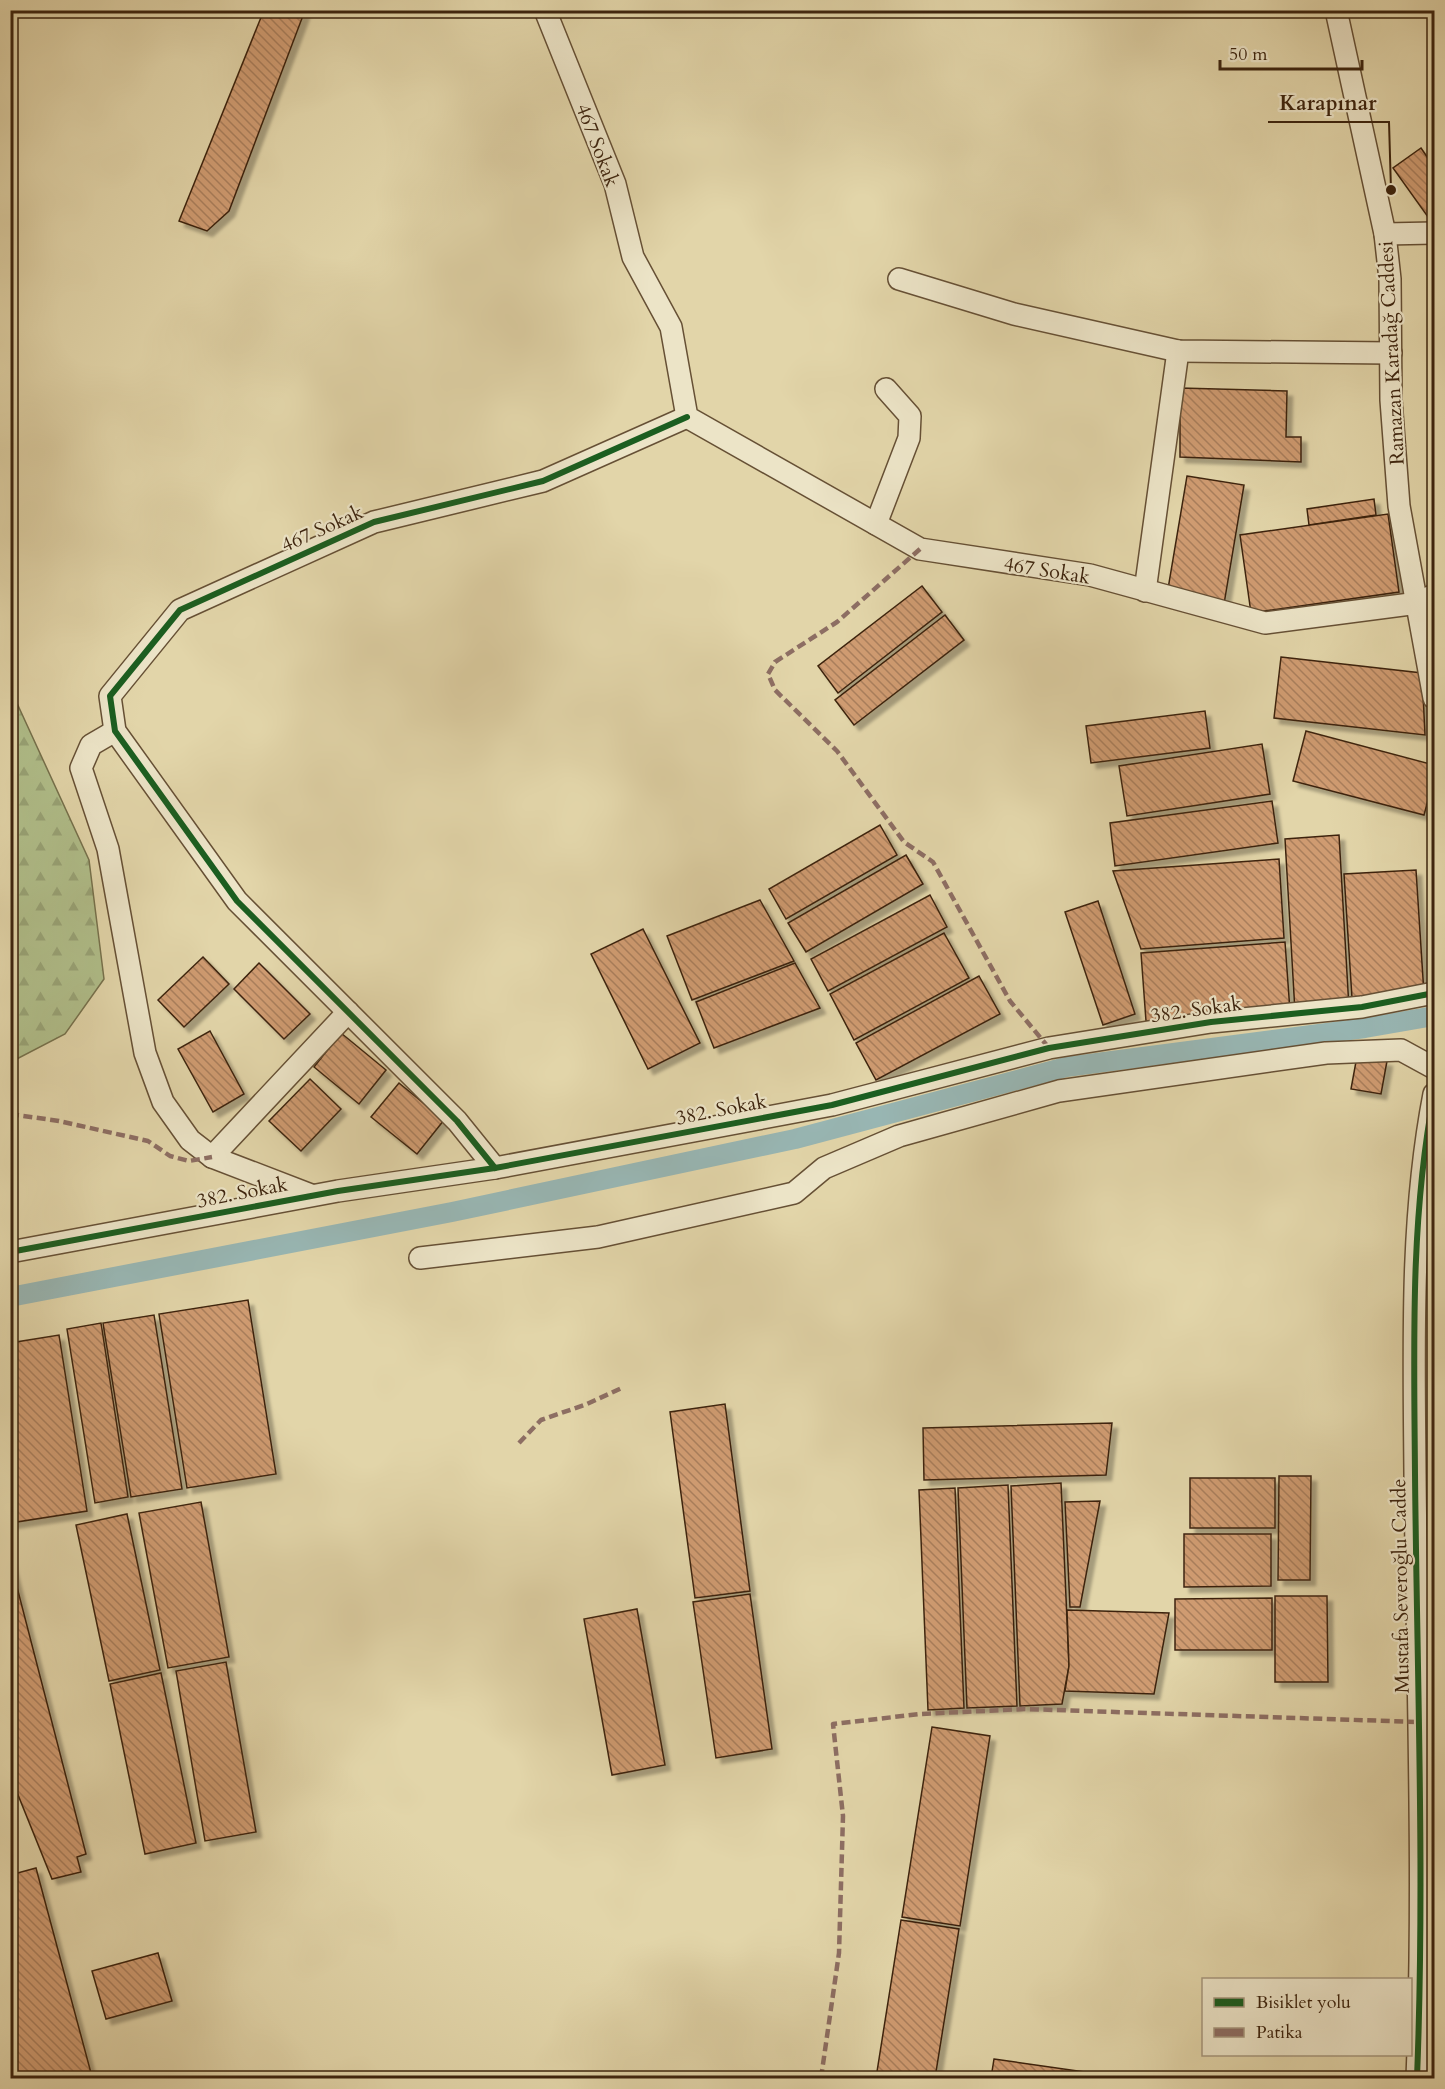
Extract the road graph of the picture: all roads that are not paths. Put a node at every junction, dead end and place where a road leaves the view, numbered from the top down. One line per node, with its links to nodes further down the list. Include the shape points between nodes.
1 (545, 10): 9 (street, 467 Sokak, via 615,184 633,257 671,327)
2 (1336, 10): 4 (street, Ramazan Karadağ Caddesi)
3 (1434, 233): 4 (street)
4 (1386, 234): 7 (street, Ramazan Karadağ Caddesi)
5 (899, 279): 6 (street, via 1014,314)
6 (1178, 351): 7 (street); 11 (street)
7 (1391, 353): 12 (street, Ramazan Karadağ Caddesi, via 1399,506)
8 (886, 389): 10 (street, via 910,416 909,438)
9 (687, 417): 10 (street, 467 Sokak); 14 (street, 467 Sokak, via 543,481 374,522 180,609 110,696)
10 (876, 524): 11 (street, 467 Sokak, via 920,549 1090,575)
11 (1145, 591): 12 (street, 467 Sokak, via 1265,623)
12 (1426, 599): 13 (street, Ramazan Karadağ Caddesi)
13 (1434, 698)
14 (115, 731): 16 (street, via 237,901); 19 (street, via 91,745 81,768 108,849 145,1053 163,1102 190,1140)
15 (1434, 993): 20 (street, 382. Sokak, via 1362,1007 1210,1022 1049,1048 877,1095)
16 (348, 1012): 19 (street); 20 (street, via 457,1121)
17 (1434, 1068): 23 (street, via 1401,1050 1326,1053 1059,1091 899,1136 824,1168 794,1193 598,1237)
18 (1434, 1094): 24 (street, Mustafa Severoğlu Cadde, via 1415,1250 1422,1950)
19 (212, 1157): 21 (street)
20 (495, 1168): 21 (street, 382. Sokak)
21 (314, 1196): 22 (street, 382. Sokak)
22 (10, 1252)
23 (420, 1258)
24 (1417, 2079)

